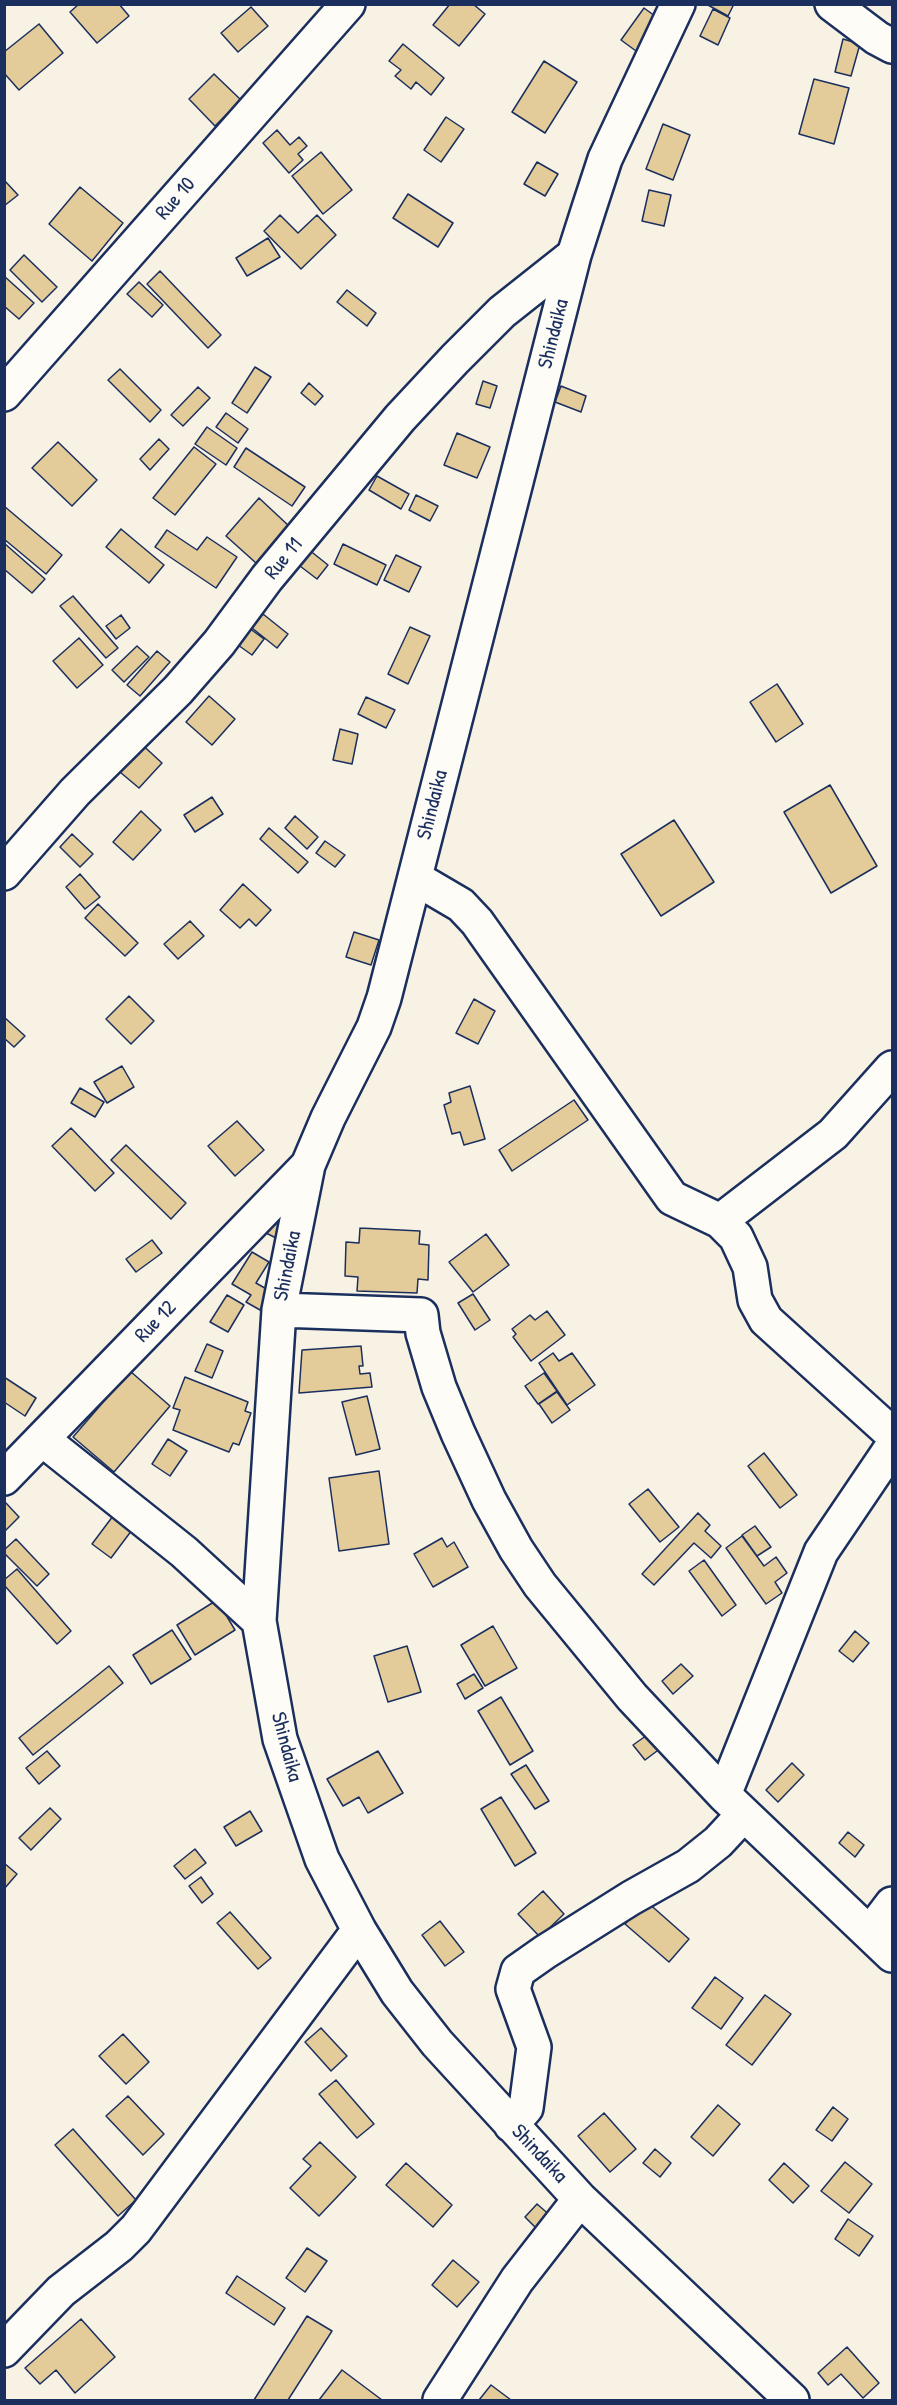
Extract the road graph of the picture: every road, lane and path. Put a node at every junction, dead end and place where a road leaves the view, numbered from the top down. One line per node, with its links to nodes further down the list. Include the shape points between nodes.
1 (348, 4): 6 (street, Rue 10)
2 (832, 4): 4 (street)
3 (674, 6): 5 (street, Shindaika, via 605,159)
4 (892, 46)
5 (574, 255): 7 (street, Rue 11, via 502,312 400,418 267,578 219,643 178,690 75,792); 8 (street, Shindaika)
6 (4, 394)
7 (4, 873)
8 (415, 878): 10 (street, Shindaika, via 374,1027); 11 (street, via 460,905 477,922 672,1198)
9 (892, 1068): 11 (street, via 833,1134)
10 (308, 1165): 12 (street, Shindaika); 14 (street, Rue 12)
11 (720, 1221): 13 (street, via 736,1237 750,1267 754,1300 766,1320)
12 (279, 1310): 17 (street, Shindaika); 18 (street, via 421,1315 439,1387 489,1500 516,1549 558,1608 632,1697)
13 (892, 1434)
14 (42, 1439): 16 (street, Rue 12); 17 (street, via 184,1552)
15 (892, 1447): 18 (street, via 821,1552)
16 (4, 1479)
17 (259, 1621): 20 (street, Shindaika, via 280,1739 322,1859)
18 (734, 1804): 21 (street); 22 (street, via 718,1842 688,1866 518,1971 513,1989 534,2047 526,2108)
19 (892, 1904): 21 (street)
20 (359, 1929): 22 (street, Shindaika, via 397,1992); 24 (street, via 136,2229 61,2290)
21 (881, 1944)
22 (511, 2125): 23 (street, Shindaika)
23 (580, 2199): 25 (street, Shindaika); 26 (street, via 517,2280)
24 (4, 2350)
25 (782, 2397)
26 (440, 2400)

